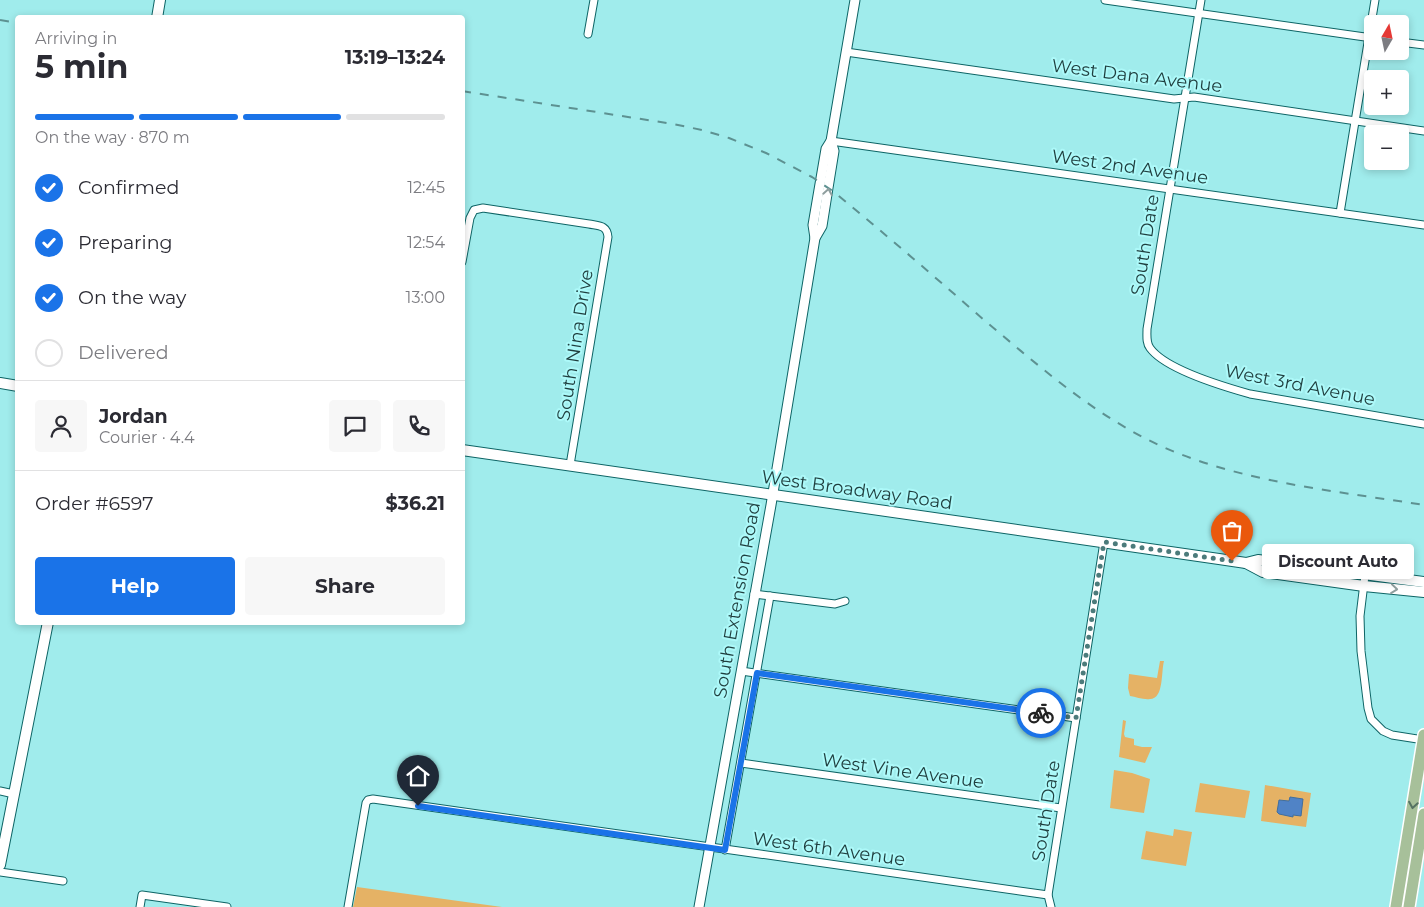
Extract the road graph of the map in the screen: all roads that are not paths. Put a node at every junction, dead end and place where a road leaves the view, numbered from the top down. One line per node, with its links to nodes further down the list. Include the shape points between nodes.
1 (160, 0): 8 (main road)
2 (594, 0): 10 (street)
3 (855, 0): 14 (street, South Extension Road)
4 (1105, 0): 7 (street)
5 (1201, 0): 7 (street, South Date)
6 (1375, 0): 9 (street)
7 (1199, 13): 11 (street); 16 (street, South Date)
8 (158, 15)
9 (1373, 15)
10 (588, 34)
11 (1364, 37)
12 (1409, 43): 13 (street)
13 (1424, 45)
14 (846, 52): 16 (street, West Dana Avenue); 19 (street, South Extension Road)
15 (1367, 60): 17 (street)
16 (1185, 99): 17 (street, West Dana Avenue, via 1194,97); 20 (street, South Date)
17 (1355, 121): 18 (street, West Dana Avenue); 21 (street)
18 (1424, 131)
19 (831, 141): 20 (street, West 2nd Avenue); 30 (street, South Extension Road, via 826,149 813,225 815,238)
20 (1170, 188): 21 (street, West 2nd Avenue); 24 (street, South Date, via 1147,329)
21 (1340, 213): 22 (street, West 2nd Avenue)
22 (1424, 225)
23 (465, 246): 29 (street, South Nina Drive, via 470,218 474,210 483,208 604,226 607,230)
24 (1149, 347): 27 (street, West 3rd Avenue, via 1172,365 1230,389)
25 (0, 383): 26 (main road)
26 (15, 386)
27 (1424, 424)
28 (465, 450): 29 (main road, West Broadway Road)
29 (570, 465): 30 (main road, West Broadway Road)
30 (772, 494): 31 (main road, West Broadway Road); 37 (street, South Extension Road)
31 (1104, 542): 32 (main road, West Broadway Road); 43 (street, South Date)
32 (1246, 563): 33 (main road, West Broadway Road, via 1258,560); 35 (main road, West Broadway Road, via 1263,572)
33 (1365, 575): 34 (main road, West Broadway Road); 35 (street)
34 (1424, 582)
35 (1364, 586): 36 (main road, West Broadway Road, one-way to 36); 44 (street, via 1360,616 1361,651 1371,719 1383,732)
36 (1424, 592)
37 (754, 594): 38 (street); 41 (street, South Extension Road)
38 (770, 596): 39 (street, via 835,604); 42 (street, South Extension Road)
39 (845, 601)
40 (47, 625): 47 (main road)
41 (741, 671): 42 (street); 50 (street, South Extension Road)
42 (757, 673): 43 (street); 45 (street, South Extension Road)
43 (1076, 718): 48 (street, South Date)
44 (1424, 738): 61 (main road, one-way to 61)
45 (741, 763): 48 (street, West Vine Avenue); 51 (street, South Extension Road)
46 (0, 791): 47 (street)
47 (14, 794): 52 (main road)
48 (1061, 808): 55 (street, South Date)
49 (1424, 814): 62 (main road)
50 (710, 848): 51 (street, West 6th Avenue); 58 (street, West 6th Avenue, via 373,799 368,800); 59 (street, South Extension Road)
51 (725, 850): 55 (street, West 6th Avenue)
52 (0, 861)
53 (0, 872): 54 (street)
54 (63, 881)
55 (1048, 895): 60 (street, South Date)
56 (140, 907): 57 (street, via 142,895)
57 (227, 907)
58 (348, 907)
59 (699, 907)
60 (1052, 907)
61 (1396, 907)
62 (1409, 907)

